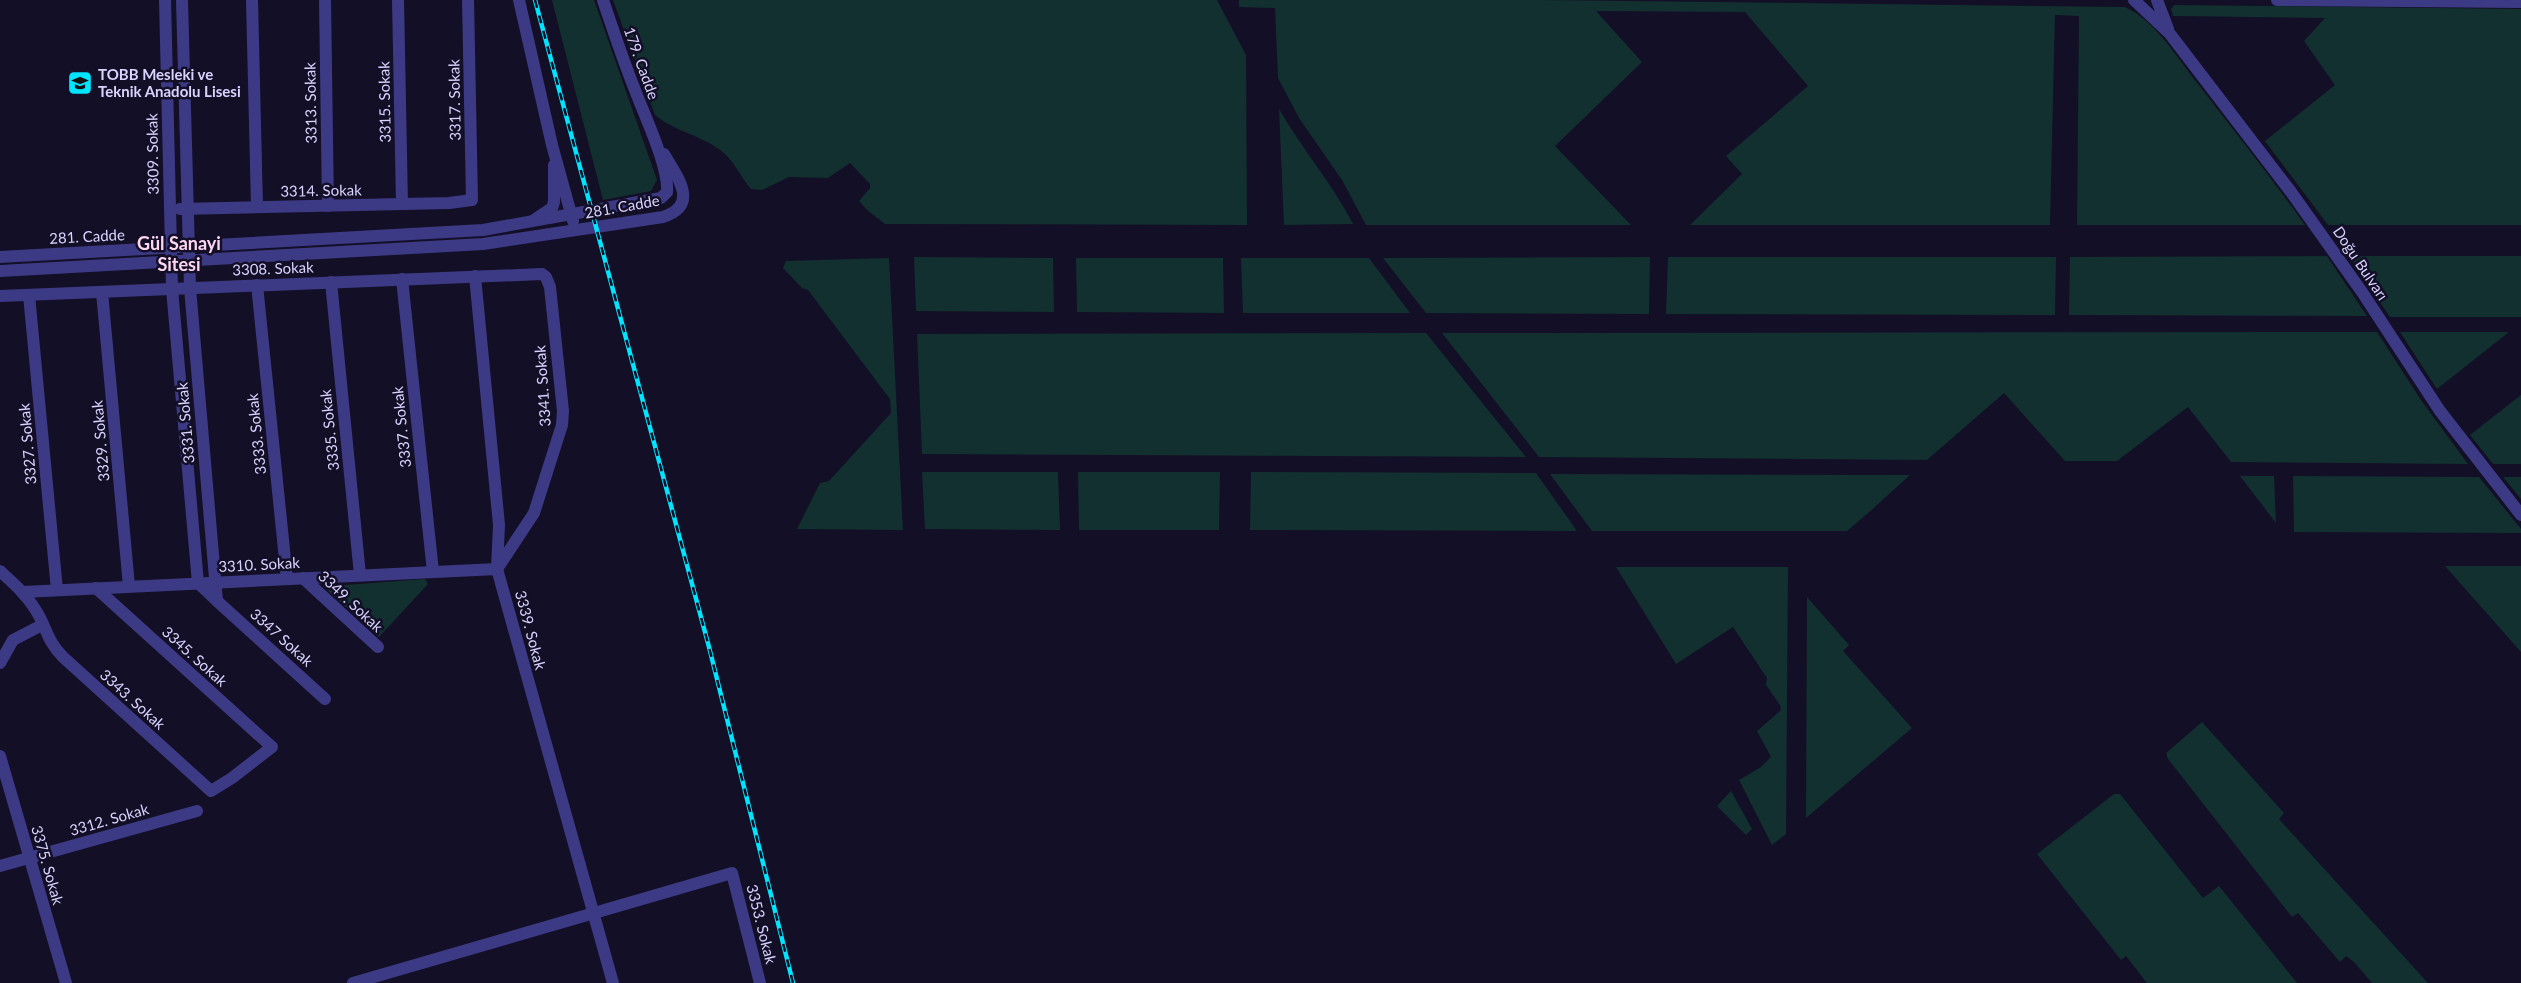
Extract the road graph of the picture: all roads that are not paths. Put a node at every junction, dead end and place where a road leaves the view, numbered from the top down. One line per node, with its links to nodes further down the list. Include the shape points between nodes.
1 (166, 0): 21 (street, 3309. Sokak)
2 (182, 0): 20 (street)
3 (252, 0): 19 (street)
4 (325, 0): 18 (street, 3313. Sokak)
5 (398, 0): 17 (street, 3315. Sokak)
6 (468, 0): 16 (street, 3317. Sokak)
7 (519, 0): 15 (street)
8 (603, 0): 14 (street, 179. Cadde)
9 (2134, 0): 13 (street, Doğu Bulvarı)
10 (2157, 0): 13 (street, Doğu Bulvarı)
11 (2277, 0): 12 (street)
12 (2521, 2)
13 (2170, 34): 41 (street, Doğu Bulvarı, via 2296,198 2440,411)
14 (653, 136): 22 (street, 281. Cadde, via 667,185 664,197); 24 (street, 281. Cadde, via 683,188 679,207 663,216)
15 (552, 145): 22 (street); 23 (street, via 554,202 552,208)
16 (472, 200): 17 (street, 3314. Sokak)
17 (402, 204): 18 (street, 3314. Sokak)
18 (328, 206): 19 (street, 3314. Sokak)
19 (257, 207): 20 (street, 3314. Sokak)
20 (187, 208): 21 (street, 3314. Sokak); 25 (street)
21 (170, 209): 26 (street, 3309. Sokak)
22 (572, 214): 23 (street, 281. Cadde); 24 (street)
23 (529, 223): 25 (street, 281. Cadde, via 455,233)
24 (575, 230): 28 (street, 281. Cadde, via 474,245)
25 (188, 247): 26 (street, 281. Cadde); 28 (street, 3331. Sokak)
26 (171, 248): 27 (street, 281. Cadde); 29 (street, 3309. Sokak)
27 (0, 257)
28 (188, 261): 29 (street, 281. Cadde); 36 (street, 3331. Sokak)
29 (171, 262): 30 (street, 281. Cadde); 37 (street, 3331. Sokak)
30 (0, 271)
31 (475, 276): 32 (street, 3308. Sokak, via 536,274); 33 (street, 3308. Sokak); 42 (street, 3339. Sokak, via 499,525)
32 (546, 277): 42 (street, 3341. Sokak, via 550,287 562,426 534,513)
33 (402, 279): 34 (street, 3308. Sokak); 44 (street, 3337. Sokak)
34 (331, 282): 35 (street, 3308. Sokak); 45 (street, 3335. Sokak)
35 (257, 285): 36 (street, 3308. Sokak); 47 (street, 3333. Sokak)
36 (190, 288): 37 (street, 3308. Sokak); 48 (street, 3331. Sokak)
37 (172, 289): 38 (street, 3308. Sokak); 49 (street, 3331. Sokak)
38 (102, 292): 39 (street, 3308. Sokak); 50 (street, 3329. Sokak)
39 (29, 295): 40 (street, 3308. Sokak); 52 (street, 3327. Sokak)
40 (0, 296)
41 (2521, 515)
42 (497, 569): 44 (street, 3310. Sokak); 64 (street, 3339. Sokak)
43 (0, 571): 53 (street, 3343. Sokak)
44 (433, 572): 45 (street, 3310. Sokak)
45 (360, 575): 46 (street, 3310. Sokak)
46 (303, 578): 47 (street, 3310. Sokak); 56 (street, 3349. Sokak)
47 (287, 579): 48 (street, 3310. Sokak)
48 (216, 582): 49 (street, 3310. Sokak); 54 (street, 3331. Sokak)
49 (198, 583): 50 (street, 3310. Sokak); 54 (street, 3347 Sokak)
50 (129, 586): 51 (street, 3310. Sokak)
51 (96, 588): 52 (street, 3310. Sokak); 60 (street, 3345. Sokak, via 272,747)
52 (53, 590): 53 (street, 3310. Sokak); 55 (street)
53 (23, 592): 55 (street, 3343. Sokak)
54 (217, 600): 58 (street, 3347 Sokak)
55 (40, 620): 57 (street, via 13,640); 60 (street, 3343. Sokak, via 49,641 63,657)
56 (378, 647)
57 (0, 663)
58 (326, 698)
59 (0, 756): 62 (street, 3375. Sokak)
60 (210, 791)
61 (198, 812): 62 (street, 3312. Sokak)
62 (29, 858): 63 (street, 3312. Sokak); 65 (street, 3375. Sokak)
63 (0, 866)
64 (593, 914): 66 (street); 67 (street, 3339. Sokak); 68 (street, 3353. Sokak, via 732,873)
65 (66, 983)
66 (353, 983)
67 (612, 983)
68 (760, 983)

